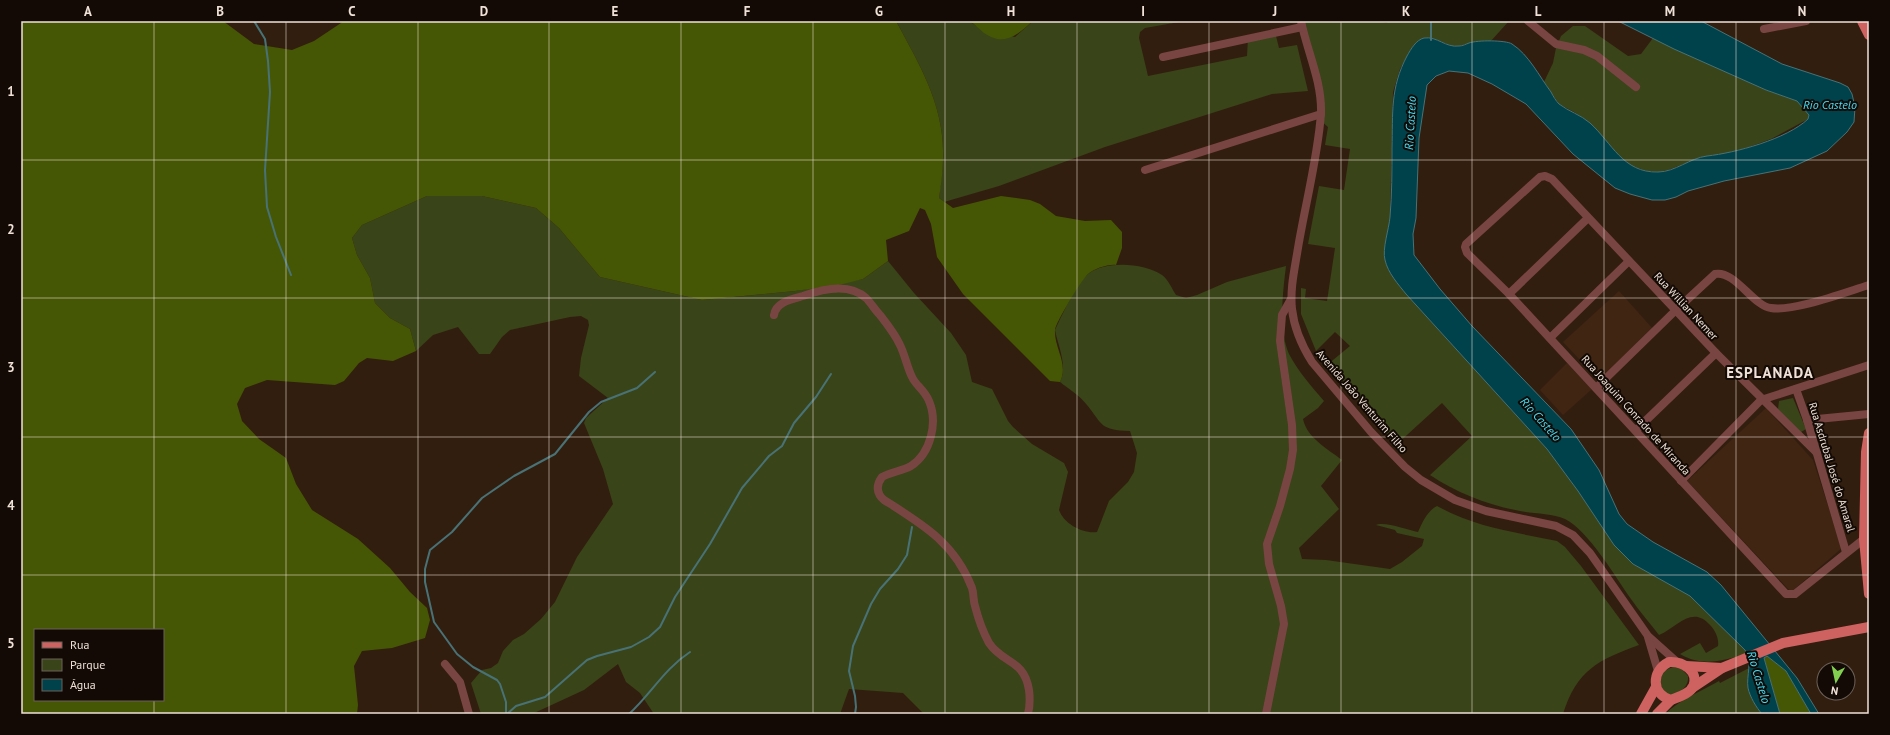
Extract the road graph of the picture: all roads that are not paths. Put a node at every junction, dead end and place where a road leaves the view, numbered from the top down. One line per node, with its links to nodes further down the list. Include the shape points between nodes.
1 (1528, 21): 8 (street, via 1556,44 1584,50 1597,56)
2 (1806, 21): 5 (street)
3 (1862, 21): 6 (main road)
4 (1302, 24): 7 (street); 9 (street, Avenida João Venturim Filho, via 1318,80)
5 (1764, 29)
6 (1869, 35)
7 (1163, 57)
8 (1636, 87)
9 (1321, 114): 10 (street); 16 (street, Avenida João Venturim Filho)
10 (1145, 170)
11 (1588, 218): 12 (street, Rua Willian Nemer, via 1555,181 1548,177 1540,177 1466,244); 13 (street, Rua Willian Nemer); 15 (street)
12 (1465, 250): 15 (street, Rua Joaquim Conrado de Miranda)
13 (1629, 261): 17 (street, Rua Willian Nemer); 19 (street)
14 (1869, 285): 17 (street, via 1799,306 1770,308 1719,273 1711,277)
15 (1509, 294): 19 (street, Rua Joaquim Conrado de Miranda)
16 (1291, 298): 35 (street, Avenida João Venturim Filho, via 1296,329 1312,362 1371,432 1405,467 1421,480 1456,500 1486,511 1556,526 1573,534 1590,553); 46 (street, via 1282,315 1280,341 1290,404 1293,450 1280,506 1267,544 1268,564 1284,624)
17 (1676, 310): 20 (street, Rua Willian Nemer); 22 (street)
18 (774, 315): 45 (street, via 781,304 799,297 832,288 845,289 866,298 901,345 912,378 924,390 930,401 933,424 928,444 918,460 910,466 882,477 878,493 884,500 934,533 958,561 968,578 975,606 990,644 996,652 1025,674 1030,698)
19 (1550, 338): 22 (street, Rua Joaquim Conrado de Miranda)
20 (1716, 353): 24 (street, Rua Willian Nemer); 27 (street)
21 (1869, 366): 23 (street)
22 (1596, 388): 27 (street, Rua Joaquim Conrado de Miranda)
23 (1796, 389): 24 (street); 26 (street, Rua Asdrubal José do Amaral)
24 (1761, 400): 29 (street, Rua Willian Nemer); 30 (street)
25 (1869, 414): 26 (street)
26 (1807, 420): 29 (street, Rua Asdrubal José do Amaral)
27 (1636, 430): 30 (street, Rua Joaquim Conrado de Miranda)
28 (1869, 433): 31 (main road, via 1865,459)
29 (1817, 453): 32 (street, Rua Asdrubal José do Amaral)
30 (1680, 480): 32 (street, Rua Joaquim Conrado de Miranda, via 1786,594 1795,594)
31 (1864, 539): 32 (street); 33 (main road)
32 (1846, 552)
33 (1869, 594)
34 (1869, 627): 39 (main road, via 1783,643)
35 (1648, 636): 36 (street, Avenida João Venturim Filho); 40 (street, Avenida João Venturim Filho)
36 (1676, 662): 38 (main road); 40 (main road, via 1663,666)
37 (445, 664): 44 (street, via 460,682)
38 (1686, 666): 39 (main road); 42 (main road, via 1693,676)
39 (1722, 668): 42 (main road)
40 (1658, 671): 41 (main road)
41 (1656, 687): 43 (main road, via 1662,695); 47 (main road)
42 (1692, 688): 43 (main road)
43 (1671, 700): 48 (main road)
44 (469, 714)
45 (1028, 714)
46 (1266, 714)
47 (1641, 714)
48 (1658, 714)

